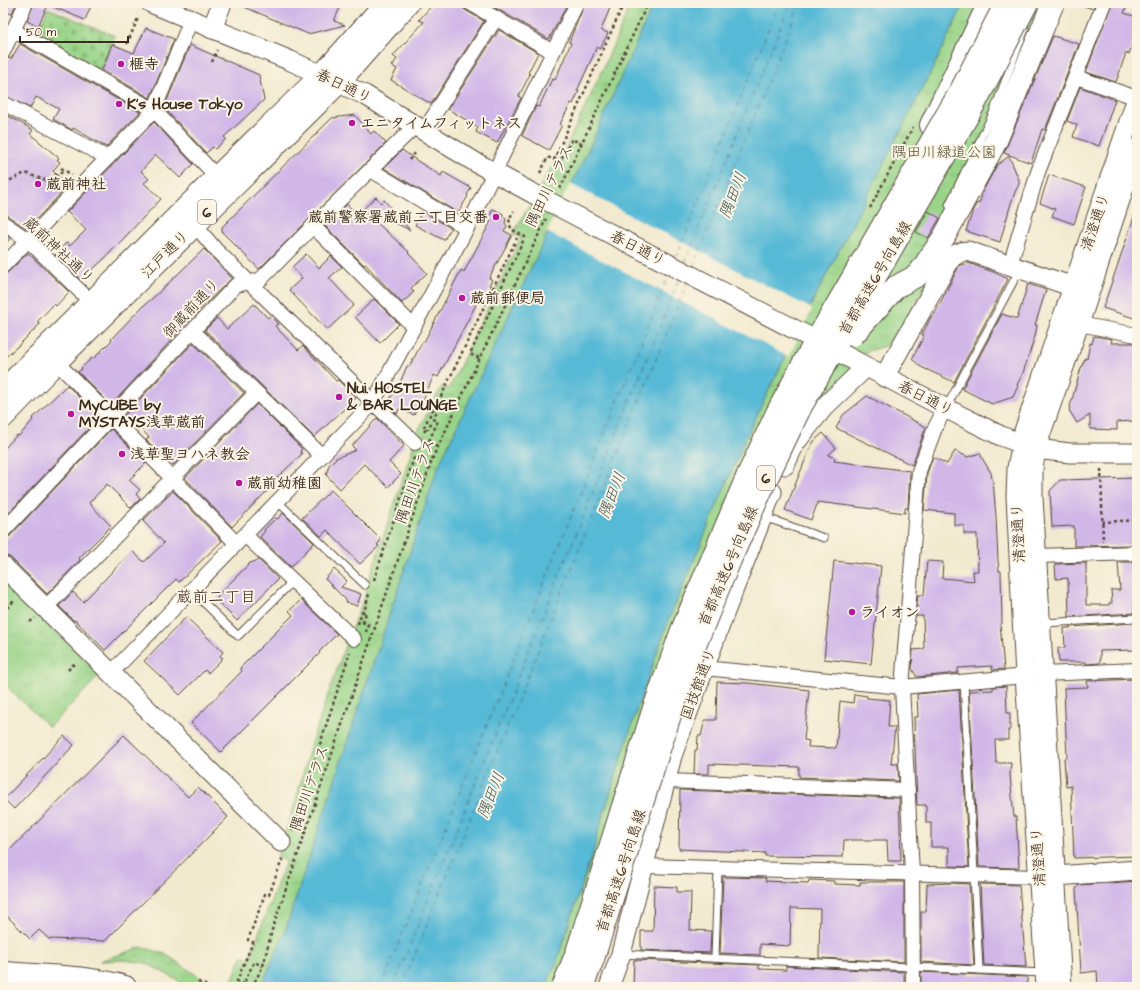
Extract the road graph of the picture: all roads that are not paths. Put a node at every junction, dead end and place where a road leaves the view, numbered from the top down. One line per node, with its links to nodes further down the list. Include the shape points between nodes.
1 (26, 3): 18 (street)
2 (151, 3): 15 (main road, 春日通り)
3 (222, 3): 17 (main road)
4 (386, 3): 22 (main road, 江戸通り / 6)
5 (408, 3): 22 (main road, 江戸通り / 6)
6 (470, 3): 14 (street)
7 (577, 3): 20 (street)
8 (989, 3): 33 (main road, bridge)
9 (1006, 3): 33 (main road, 首都高速6号向島線 / 6, bridge, via 960,92)
10 (1035, 3): 13 (lane)
11 (1053, 3): 54 (main road, 6, bridge, via 996,141 944,237 916,272 896,287 840,351)
12 (1104, 3): 21 (street)
13 (1030, 7): 54 (main road, 首都高速6号向島線 / 6, bridge)
14 (496, 18): 20 (street); 26 (street, 御蔵前通り)
15 (191, 20): 17 (main road, 春日通り); 25 (street)
16 (1026, 25): 32 (lane, via 993,112)
17 (212, 29): 22 (main road, 春日通り)
18 (14, 30): 19 (street); 25 (street)
19 (3, 52)
20 (553, 52): 30 (street)
21 (1076, 76): 23 (street); 40 (street, via 1038,172)
22 (330, 79): 26 (main road, 春日通り, via 365,95); 31 (main road, 江戸通り / 6); 35 (main road, 江戸通り / 6)
23 (1137, 98): 42 (main road, 清澄通り)
24 (3, 103): 28 (street)
25 (154, 110): 28 (street); 31 (street)
26 (420, 129): 29 (street, 御蔵前通り); 30 (main road, 春日通り)
27 (1137, 149): 42 (main road, 清澄通り)
28 (108, 158): 38 (street)
29 (371, 170): 36 (street, 御蔵前通り); 37 (street)
30 (493, 173): 37 (street); 49 (main road, 春日通り, bridge)
31 (217, 177): 43 (main road, 江戸通り / 6)
32 (948, 209)
33 (887, 218): 100 (main road, 首都高速6号向島線 / 6, bridge, via 777,413 714,552 653,711 577,952)
34 (3, 223): 38 (street, 蔵前神社通り)
35 (195, 224): 41 (street, via 216,250); 48 (main road, 江戸通り / 6)
36 (313, 226): 41 (street, 御蔵前通り, via 260,280); 45 (street)
37 (467, 228): 45 (street)
38 (28, 240): 39 (street); 43 (street, 蔵前神社通り)
39 (3, 266)
40 (1015, 267): 42 (main road); 50 (main road, via 968,251 962,251 954,256); 55 (lane)
41 (250, 282): 46 (street, 御蔵前通り, via 236,285); 53 (street)
42 (1081, 290): 44 (main road, 清澄通り); 59 (main road, 清澄通り)
43 (91, 302): 51 (main road, 江戸通り / 6)
44 (1080, 324): 47 (street); 59 (main road, 清澄通り)
45 (414, 327): 53 (street)
46 (193, 331): 52 (street); 57 (street, 御蔵前通り)
47 (1137, 335)
48 (56, 362): 56 (main road, 江戸通り / 6); 57 (street)
49 (866, 367): 50 (main road, 春日通り); 64 (main road, 国技館通り, via 824,407 795,443)
50 (884, 377): 55 (main road, 春日通り)
51 (5, 384)
52 (256, 393): 61 (street); 62 (street)
53 (373, 403): 58 (street); 61 (street)
54 (800, 408): 101 (main road, 首都高速6号向島線 / 6, bridge, via 730,560 698,638 670,715)
55 (946, 408): 59 (main road, 春日通り); 83 (street, via 935,428 919,471)
56 (3, 417)
57 (111, 418): 62 (street); 65 (street, 御蔵前通り)
58 (418, 443)
59 (1028, 447): 60 (main road, 春日通り, via 1058,453); 69 (main road, 清澄通り); 81 (main road, 清澄通り, via 1017,468 1016,496)
60 (1137, 453)
61 (321, 456): 63 (street)
62 (173, 477): 67 (street); 74 (street)
63 (277, 501): 67 (street); 72 (lane)
64 (762, 516): 66 (lane); 78 (main road, 国技館通り)
65 (3, 531)
66 (824, 538)
67 (241, 539): 71 (street); 73 (street)
68 (1137, 553): 69 (street)
69 (1036, 556): 76 (main road, 清澄通り)
70 (3, 566): 74 (main road)
71 (293, 581): 73 (lane, via 238,636); 77 (street)
72 (368, 586)
73 (191, 590): 80 (street)
74 (45, 608): 80 (main road)
75 (1137, 618): 76 (lane)
76 (1040, 623): 81 (main road, 清澄通り)
77 (356, 635)
78 (704, 668): 83 (street); 84 (main road, 国技館通り, via 672,756)
79 (1137, 670): 81 (street)
80 (110, 674): 86 (main road)
81 (1034, 675): 82 (street); 92 (main road, 清澄通り)
82 (964, 682): 83 (street); 91 (lane)
83 (902, 687): 85 (street)
84 (666, 781): 85 (street); 87 (main road, 国技館通り)
85 (908, 790): 90 (street)
86 (286, 836)
87 (644, 866): 88 (street); 93 (main road, 国技館通り)
88 (718, 868): 90 (street); 94 (lane)
89 (1137, 870): 92 (main road)
90 (912, 873): 91 (street); 95 (street)
91 (975, 875): 92 (street); 96 (lane)
92 (1048, 877): 98 (main road, 清澄通り); 104 (main road, 清澄通り)
93 (621, 954): 94 (lane); 102 (main road, 国技館通り)
94 (715, 958): 95 (lane)
95 (913, 967): 96 (lane); 103 (street)
96 (979, 970): 98 (lane)
97 (3, 973): 99 (main road, via 86,979)
98 (1046, 980)
99 (125, 987)
100 (563, 987)
101 (582, 987)
102 (609, 987)
103 (913, 987)
104 (1062, 987)

